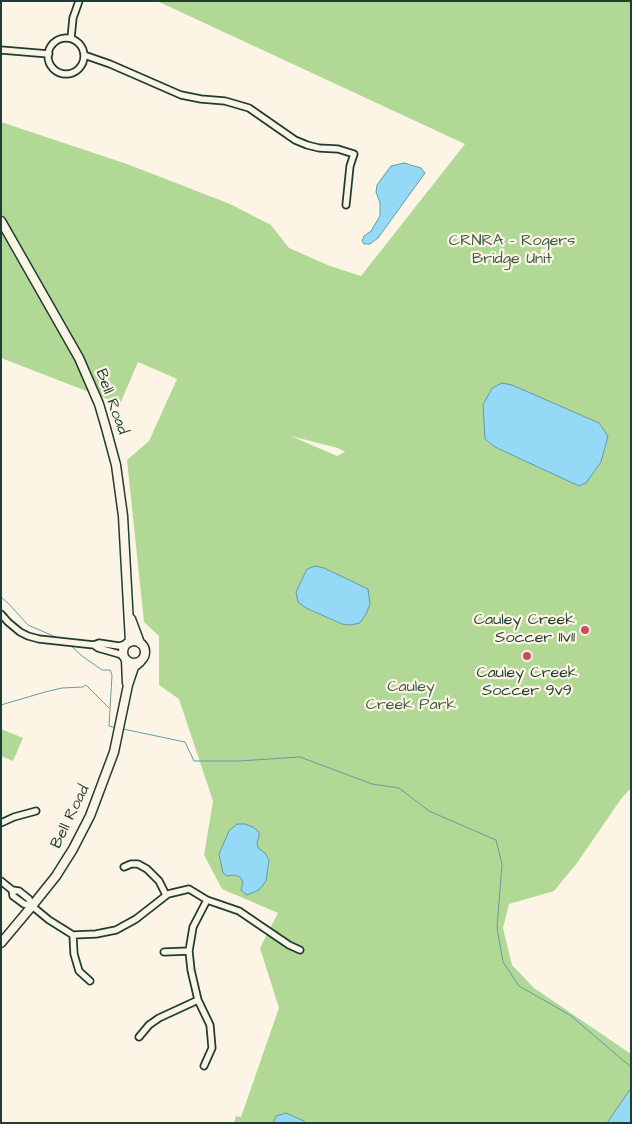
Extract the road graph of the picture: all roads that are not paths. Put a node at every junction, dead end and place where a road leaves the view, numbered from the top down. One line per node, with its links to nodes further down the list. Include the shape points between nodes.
1 (79, 1): 2 (street)
2 (71, 38): 4 (street, via 58,39); 5 (street, via 81,45)
3 (1, 50): 4 (street)
4 (49, 54): 5 (street, via 52,67 68,74 80,68)
5 (84, 55): 6 (street, via 181,95 249,108 282,133 307,146 354,154)
6 (346, 205)
7 (1, 221): 8 (street, Bell Road, via 83,366 99,404 112,445 120,491)
8 (128, 612): 10 (street, Bell Road); 11 (street, Bell Road)
9 (1, 614): 12 (street, via 28,636)
10 (128, 643): 11 (street); 12 (street, via 119,646 99,642); 13 (street, Bell Road, via 124,650)
11 (140, 643): 14 (street, Bell Road, via 145,652)
12 (94, 645): 13 (street)
13 (125, 658): 14 (street, via 132,663); 15 (street, Bell Road)
14 (140, 662): 15 (street, Bell Road, via 134,667)
15 (128, 685): 22 (street, Bell Road, via 114,752 90,816 56,876)
16 (36, 811): 17 (street)
17 (1, 823)
18 (124, 867): 20 (street, via 138,864 147,869 159,880)
19 (1, 881): 22 (street, via 12,890 13,896)
20 (166, 895): 21 (street, via 189,890); 23 (street, via 116,930)
21 (207, 900): 25 (street, via 239,912); 26 (street, via 193,927)
22 (32, 906): 23 (street); 24 (street, Bell Road)
23 (73, 935): 28 (street, via 79,971)
24 (1, 943)
25 (300, 950)
26 (189, 951): 27 (street); 29 (street)
27 (164, 952)
28 (90, 981)
29 (198, 1000): 30 (street, via 159,1018); 31 (street, via 210,1025 212,1048)
30 (139, 1038)
31 (204, 1066)

